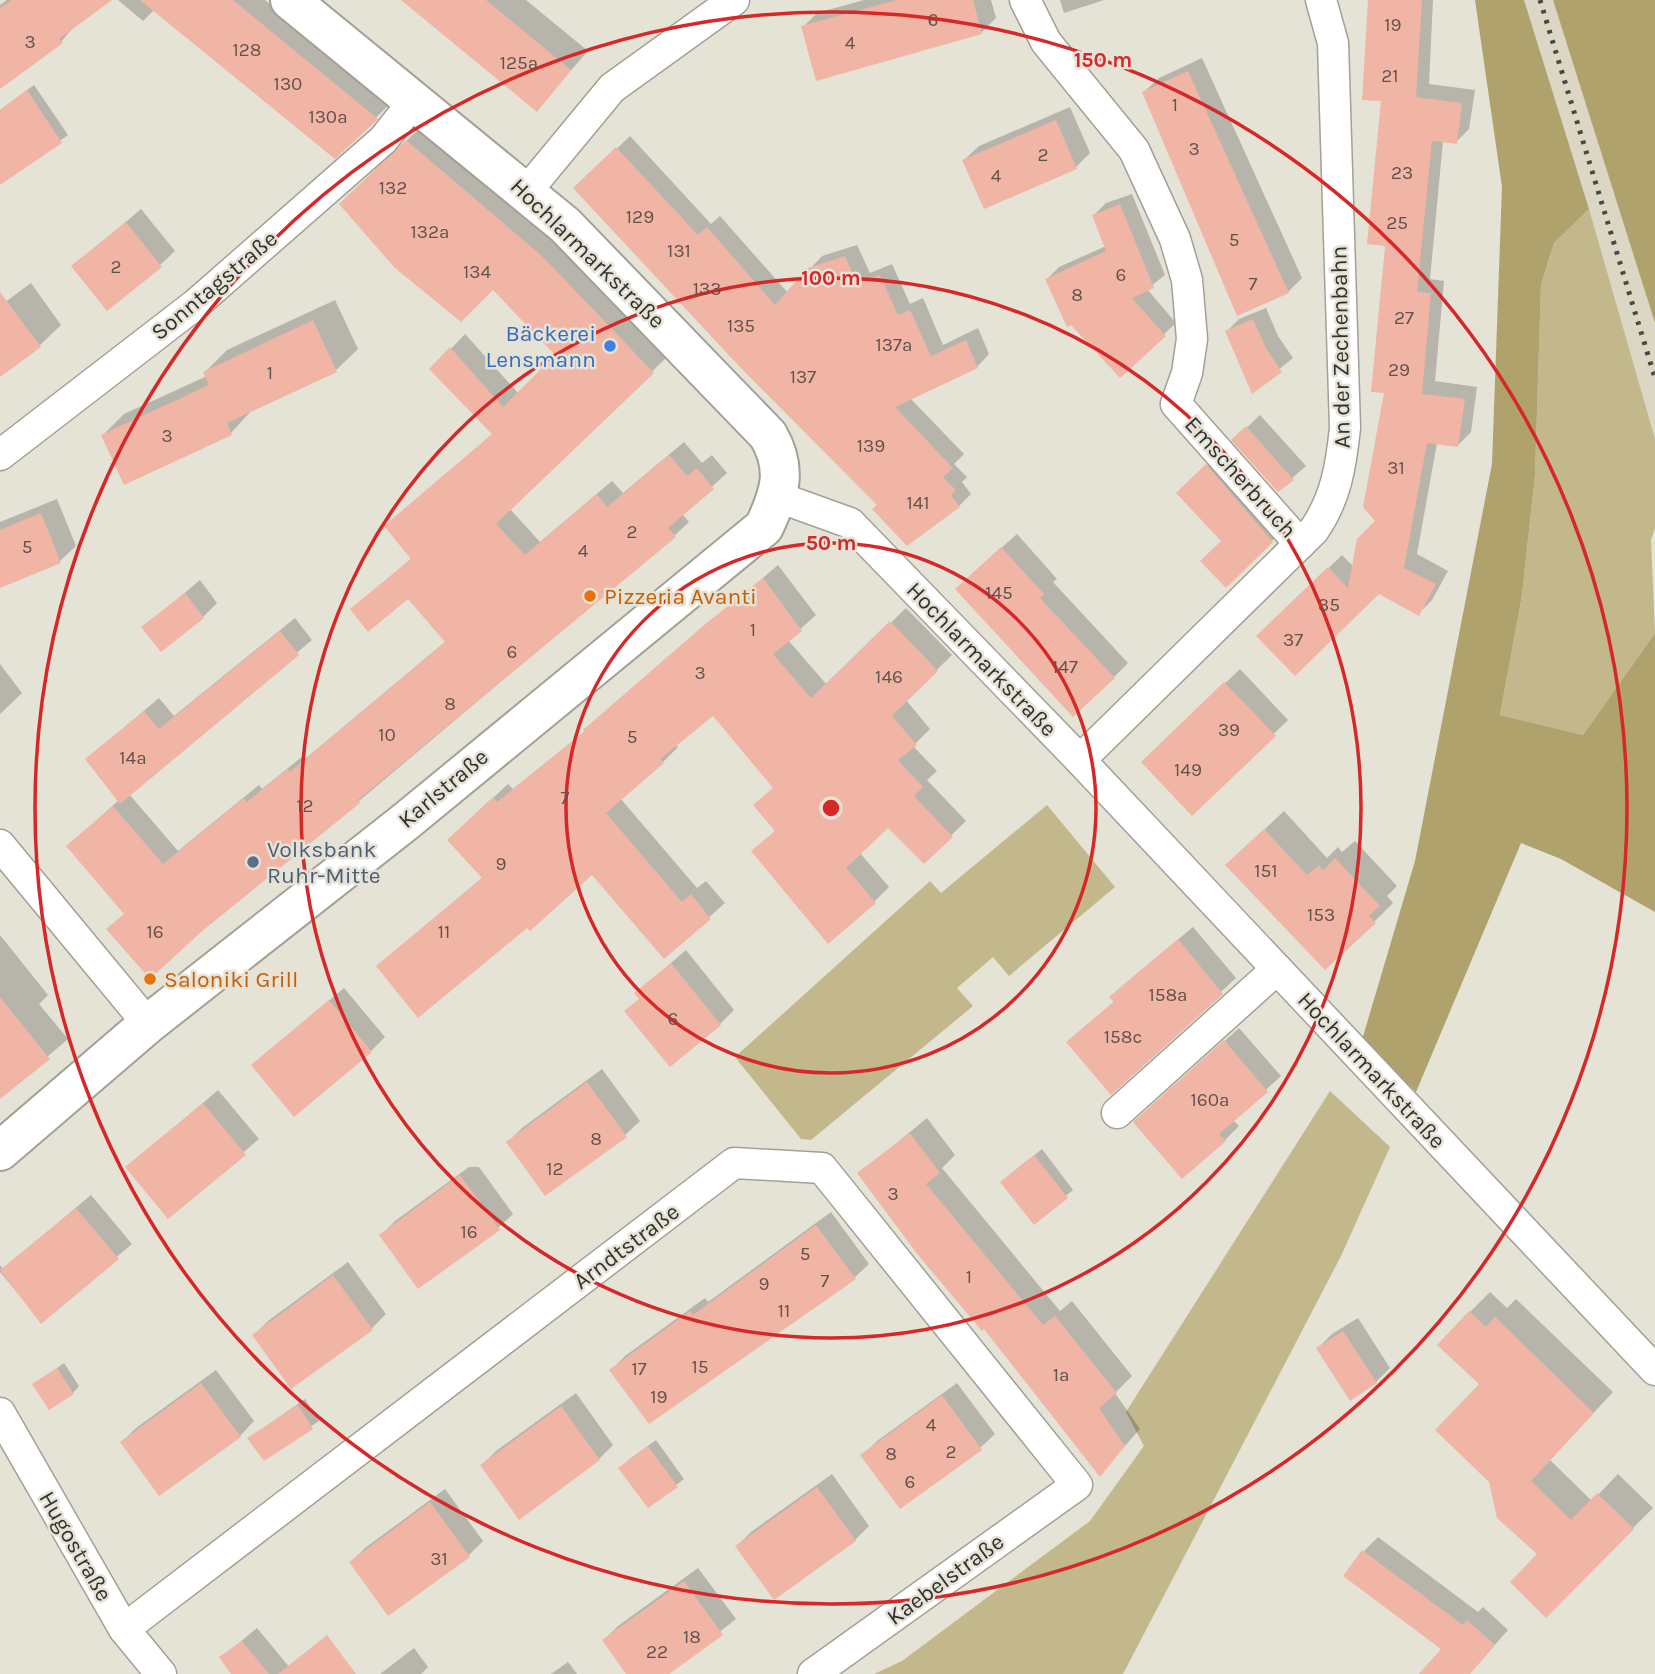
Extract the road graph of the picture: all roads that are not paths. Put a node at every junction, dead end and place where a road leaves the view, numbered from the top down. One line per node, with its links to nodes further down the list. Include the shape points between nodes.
1 (290, 0): 5 (street, Hochlarmarkstraße)
2 (734, 0): 6 (street, via 612,88)
3 (1025, 0): 9 (street, Emscherbruch, via 1046,42 1134,149 1175,239 1187,280 1192,339 1176,404)
4 (1321, 0): 9 (street, An der Zechenbahn, via 1333,43 1345,428 1337,484 1327,510)
5 (414, 101): 6 (street, Hochlarmarkstraße); 7 (street, Sonntagstraße, via 383,141 196,304)
6 (527, 192): 8 (street, Hochlarmarkstraße, via 565,225 768,435 781,464)
7 (0, 454)
8 (778, 497): 10 (street, Hochlarmarkstraße, via 850,523); 13 (street, Karlstraße, via 764,527 405,822)
9 (1300, 544): 10 (street, An der Zechenbahn)
10 (1080, 760): 12 (street, Hochlarmarkstraße)
11 (0, 845): 13 (street)
12 (1277, 969): 14 (street); 16 (street, Hochlarmarkstraße)
13 (148, 1024): 15 (street, Karlstraße)
14 (1117, 1113)
15 (0, 1151)
16 (1655, 1370)
17 (0, 1413): 19 (street, Hugostraße)
18 (1077, 1485): 19 (street, Arndtstraße, via 822,1168 734,1163); 21 (street, Kaebelstraße)
19 (124, 1629): 20 (street, Hugostraße)
20 (161, 1674)
21 (813, 1674)

